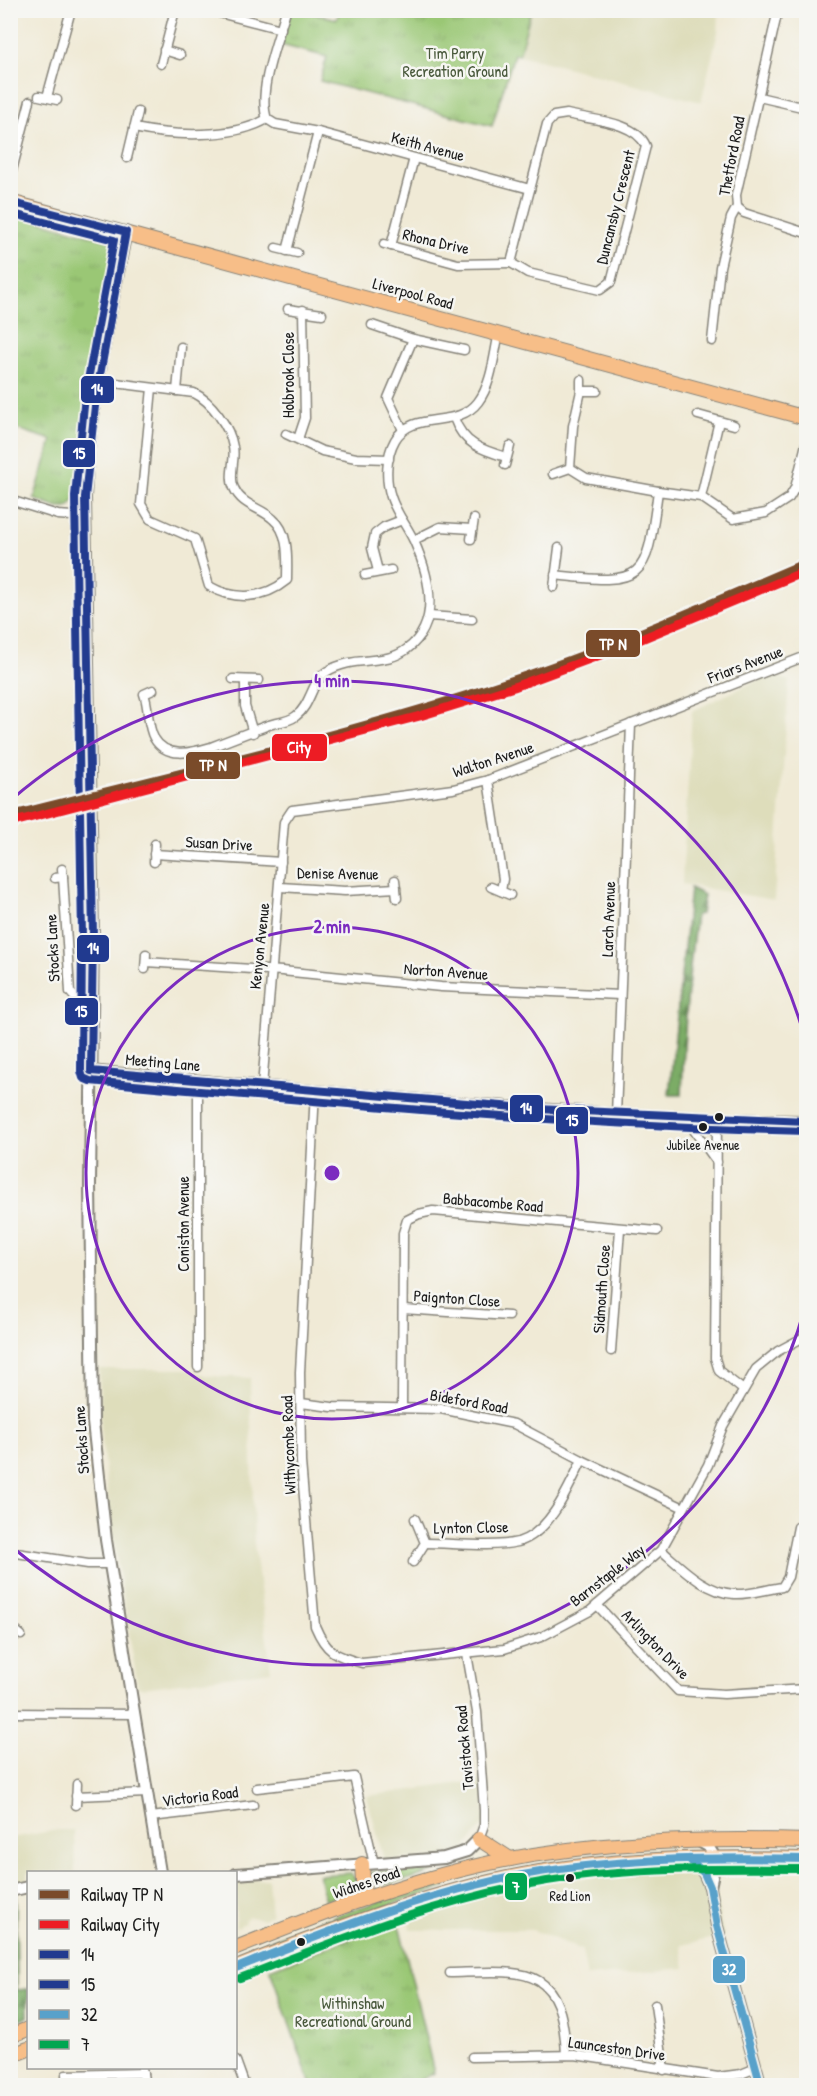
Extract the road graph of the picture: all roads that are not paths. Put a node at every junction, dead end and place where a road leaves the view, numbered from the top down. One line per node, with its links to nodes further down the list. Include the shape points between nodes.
1 (71, 10): 11 (street, via 43,97)
2 (175, 10): 7 (street)
3 (208, 10): 6 (street)
4 (286, 10): 6 (street)
5 (778, 10): 10 (street, Thetford Road)
6 (281, 29): 15 (street, via 264,93)
7 (165, 50): 8 (street); 9 (street)
8 (180, 54)
9 (161, 64)
10 (759, 97): 13 (street); 23 (street, Thetford Road, via 736,195)
11 (57, 100)
12 (30, 101): 20 (street)
13 (807, 108)
14 (138, 112): 16 (street)
15 (267, 119): 16 (street, via 252,128 184,134); 17 (street, Keith Avenue)
16 (134, 128): 18 (street)
17 (318, 132): 19 (street, Keith Avenue); 27 (street)
18 (126, 158)
19 (414, 158): 21 (street, Keith Avenue); 29 (street, Rhona Drive, via 388,245 458,264)
20 (10, 178)
21 (530, 189): 29 (street, Duncansby Crescent); 29 (street, Duncansby Crescent, via 547,124 554,116 567,114 632,130 646,146 607,287 600,290 528,273)
22 (10, 202): 24 (main road, Liverpool Road)
23 (737, 207): 25 (street, via 744,213); 36 (street, Thetford Road, via 723,252)
24 (126, 232): 34 (main road, Liverpool Road); 40 (street, Stocks Lane)
25 (807, 233)
26 (276, 248): 27 (street)
27 (287, 251): 28 (street)
28 (297, 253)
29 (511, 263)
30 (288, 309): 31 (street, Holbrook Close)
31 (303, 310): 32 (street, Holbrook Close); 52 (street, Holbrook Close, via 305,418)
32 (322, 314)
33 (372, 325): 35 (street)
34 (499, 333): 46 (street, via 482,395 471,410); 47 (main road, Liverpool Road)
35 (413, 339): 38 (street); 50 (street, via 388,398)
36 (712, 341)
37 (182, 347): 42 (street)
38 (465, 350)
39 (581, 380): 43 (street)
40 (100, 381): 41 (street); 61 (street, Stocks Lane, via 87,466)
41 (152, 388): 42 (street); 42 (street, via 141,504 150,519 195,539 209,586 223,594 249,596 273,592 287,580 284,536 274,519 242,501 236,493 232,485 234,447 205,398)
42 (177, 391)
43 (581, 391): 44 (street); 56 (street)
44 (597, 391)
45 (698, 416): 48 (street)
46 (454, 418): 50 (street, via 427,420); 54 (street, via 461,435 480,449 506,461)
47 (807, 418)
48 (719, 422): 49 (street); 59 (street)
49 (734, 425)
50 (403, 429): 55 (street)
51 (286, 434): 52 (street, Holbrook Close)
52 (298, 439): 55 (street, Holbrook Close, via 322,451)
53 (807, 444): 59 (street, via 795,488 789,498 766,513 733,519)
54 (510, 446)
55 (388, 459): 63 (street, via 391,497)
56 (570, 468): 57 (street); 58 (street, via 586,478)
57 (553, 474)
58 (658, 491): 59 (street); 71 (street, via 649,552 634,572 612,580)
59 (701, 497)
60 (10, 500): 61 (street, via 58,515)
61 (85, 517): 96 (street, Stocks Lane)
62 (474, 519): 64 (street)
63 (402, 520): 66 (street); 69 (street, via 375,534 372,548)
64 (472, 529): 65 (street); 66 (street, via 440,527)
65 (471, 539)
66 (414, 540): 73 (street, via 427,577)
67 (559, 548): 71 (street)
68 (390, 570): 69 (street)
69 (378, 571): 70 (street)
70 (365, 575)
71 (555, 575): 72 (street)
72 (554, 588)
73 (429, 616): 74 (street); 82 (street, via 420,638 406,651 335,667 324,674 296,716)
74 (472, 619)
75 (807, 656): 80 (street, Friars Avenue)
76 (233, 679): 77 (street)
77 (245, 680): 78 (street); 82 (street, via 245,706)
78 (259, 680)
79 (153, 690): 82 (street, via 144,694 153,737 172,753 203,750)
80 (693, 699): 81 (street, Walton Avenue)
81 (631, 724): 83 (street, Walton Avenue); 95 (street, Larch Avenue)
82 (253, 733)
83 (488, 780): 84 (street, Walton Avenue, via 453,789); 90 (street, via 503,879)
84 (292, 810): 86 (street, Kenyon Avenue, via 284,822)
85 (155, 844): 86 (street, Susan Drive, via 154,858)
86 (281, 862): 88 (street, Kenyon Avenue)
87 (60, 875): 96 (street, Stocks Lane, via 70,992 77,1000)
88 (280, 887): 92 (street, Denise Avenue, via 345,891 395,884); 94 (street, Kenyon Avenue)
89 (492, 887): 90 (street)
90 (501, 891): 91 (street)
91 (510, 895)
92 (397, 898)
93 (146, 961): 94 (street, Norton Avenue)
94 (271, 972): 95 (street, Norton Avenue, via 441,987); 99 (street, Kenyon Avenue)
95 (620, 995): 101 (street, Larch Avenue)
96 (91, 1001): 97 (street, Stocks Lane)
97 (90, 1071): 98 (street, Meeting Lane); 124 (street, Stocks Lane, via 93,1422)
98 (198, 1080): 99 (street, Meeting Lane); 112 (street, Coniston Avenue)
99 (262, 1087): 100 (street, Meeting Lane)
100 (315, 1092): 101 (street, Meeting Lane); 114 (street, Withycombe Road)
101 (616, 1115): 102 (street, Meeting Lane)
102 (685, 1118): 103 (street, Meeting Lane); 105 (street)
103 (717, 1120): 104 (street, Meeting Lane); 105 (street)
104 (807, 1121)
105 (717, 1162): 113 (street, via 715,1358 724,1377)
106 (620, 1229): 107 (street, Babbacombe Road); 108 (street, Babbacombe Road, via 433,1211 419,1214 408,1220 403,1233); 111 (street, Sidmouth Close)
107 (657, 1231)
108 (403, 1309): 109 (street, Paignton Close); 115 (street, Babbacombe Road)
109 (509, 1316)
110 (807, 1336): 113 (street, Barnstaple Way, via 768,1358)
111 (611, 1351)
112 (198, 1367)
113 (742, 1389): 117 (street, Barnstaple Way)
114 (301, 1403): 115 (street, Bideford Road, via 333,1407); 128 (street, Withycombe Road, via 315,1626 322,1645 339,1657 362,1663)
115 (402, 1406): 116 (street, Bideford Road, via 441,1409 514,1424)
116 (582, 1460): 117 (street, Bideford Road); 120 (street, Lynton Close, via 545,1525 519,1542)
117 (684, 1508): 121 (street, Barnstaple Way)
118 (415, 1519): 120 (street, Lynton Close)
119 (798, 1527): 121 (street, via 788,1577 782,1587 736,1594 721,1591 695,1578)
120 (425, 1543): 123 (street, Lynton Close)
121 (661, 1550): 125 (street, Barnstaple Way)
122 (10, 1552): 124 (street)
123 (413, 1562)
124 (109, 1564): 131 (street, Stocks Lane)
125 (597, 1605): 128 (street, Barnstaple Way, via 541,1637 504,1649); 129 (street, Arlington Drive, via 678,1691 724,1694)
126 (10, 1626): 127 (street)
127 (21, 1635)
128 (467, 1654): 137 (street, Tavistock Road, via 477,1712 484,1810)
129 (807, 1689)
130 (10, 1713): 131 (street)
131 (134, 1714): 134 (street, Stocks Lane)
132 (77, 1784): 134 (street, via 76,1801)
133 (257, 1788): 144 (street, via 354,1776)
134 (147, 1793): 136 (street, Stocks Lane)
135 (253, 1805): 136 (street, Victoria Road)
136 (151, 1816): 145 (street, Stocks Lane)
137 (479, 1839): 140 (main road); 144 (street, via 467,1851 444,1858)
138 (697, 1840): 139 (main road, Widnes Road); 140 (main road, Widnes Road, via 594,1847); 142 (street, via 708,1846)
139 (807, 1841)
140 (510, 1859): 150 (main road, Widnes Road)
141 (689, 1859): 142 (main road, Widnes Road); 148 (street, via 704,1873); 152 (main road, Widnes Road, via 596,1865 506,1878 381,1912)
142 (716, 1859): 143 (main road, Widnes Road); 148 (street)
143 (807, 1859)
144 (368, 1864): 146 (street); 150 (main road)
145 (160, 1871)
146 (237, 1874)
147 (27, 1887): 149 (street)
148 (710, 1887): 162 (street)
149 (10, 1891)
150 (364, 1899): 151 (main road, Widnes Road)
151 (237, 1948)
152 (237, 1968)
153 (450, 1973): 158 (street, via 516,1972 538,1981 562,2012)
154 (655, 2005): 164 (street)
155 (27, 2029): 156 (main road)
156 (10, 2036)
157 (27, 2049): 159 (main road)
158 (566, 2055): 160 (street, Launceston Drive); 164 (street, Launceston Drive)
159 (10, 2056)
160 (472, 2056)
161 (237, 2064): 168 (street)
162 (756, 2068): 164 (street, Launceston Drive, via 725,2077); 169 (street)
163 (143, 2070): 165 (street); 167 (street)
164 (664, 2070)
165 (79, 2071): 166 (street)
166 (66, 2075)
167 (145, 2085)
168 (244, 2085)
169 (761, 2085)

